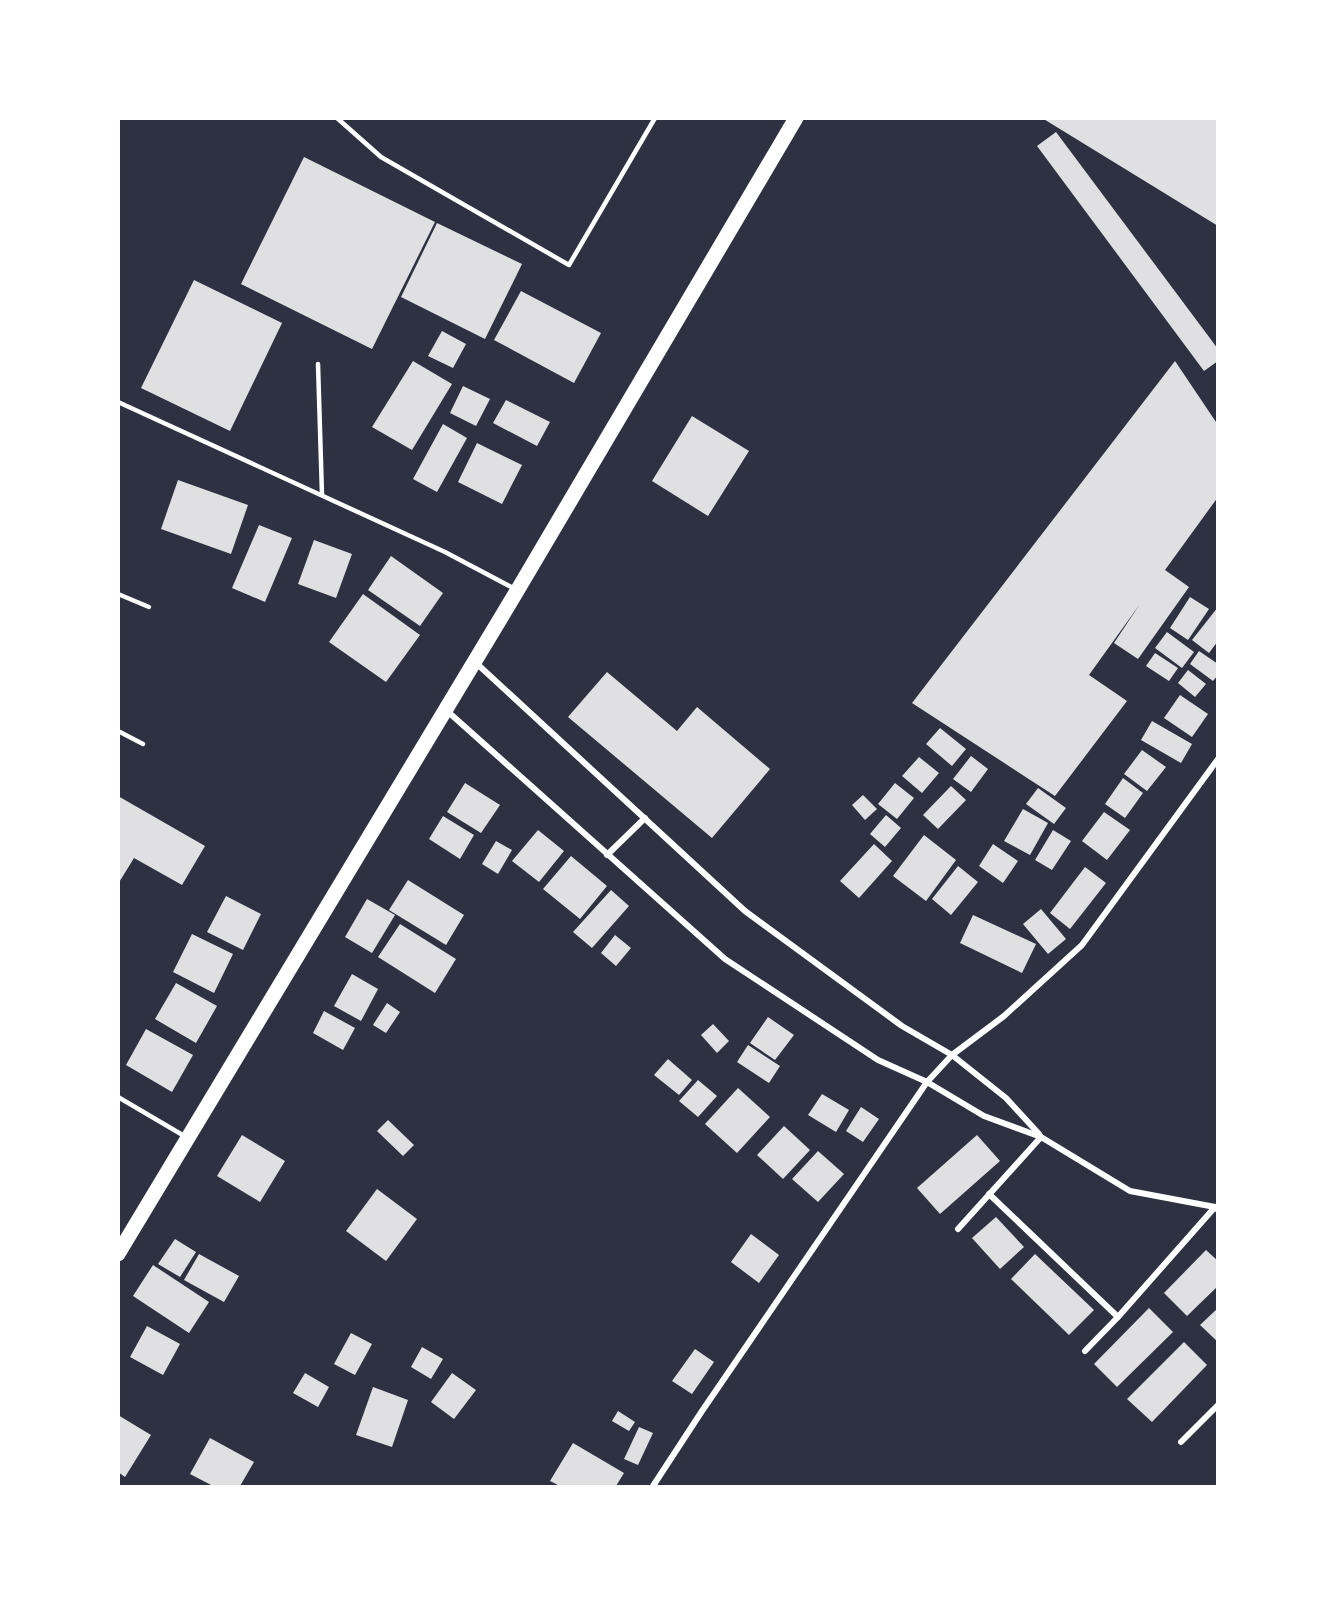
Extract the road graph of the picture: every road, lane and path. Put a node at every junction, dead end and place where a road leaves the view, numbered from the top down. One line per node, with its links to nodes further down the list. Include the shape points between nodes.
1 (337, 118): 2 (lane, via 381,157 569,265)
2 (655, 118)
3 (796, 118): 7 (main road)
4 (318, 364): 6 (lane)
5 (118, 402): 6 (lane)
6 (322, 495): 7 (lane, via 445,552)
7 (517, 591): 10 (main road)
8 (118, 594): 9 (lane)
9 (149, 608)
10 (474, 662): 11 (main road); 15 (street)
11 (446, 710): 16 (street); 21 (main road)
12 (118, 731): 13 (lane)
13 (143, 744)
14 (1218, 759): 17 (street, via 1082,945 1004,1016)
15 (645, 818): 16 (street); 17 (street, via 745,911 902,1026)
16 (607, 855): 18 (street, via 725,959 878,1060)
17 (952, 1055): 18 (street); 20 (street, via 1006,1098)
18 (927, 1082): 20 (street, via 984,1116); 30 (street)
19 (118, 1097): 21 (lane)
20 (1041, 1137): 22 (street); 23 (street, via 1130,1191)
21 (189, 1138): 25 (main road)
22 (989, 1194): 24 (street); 26 (street)
23 (1216, 1209): 26 (street)
24 (958, 1229)
25 (118, 1254)
26 (1118, 1317): 27 (street)
27 (1085, 1351)
28 (1218, 1405): 29 (street)
29 (1181, 1442)
30 (653, 1486)

